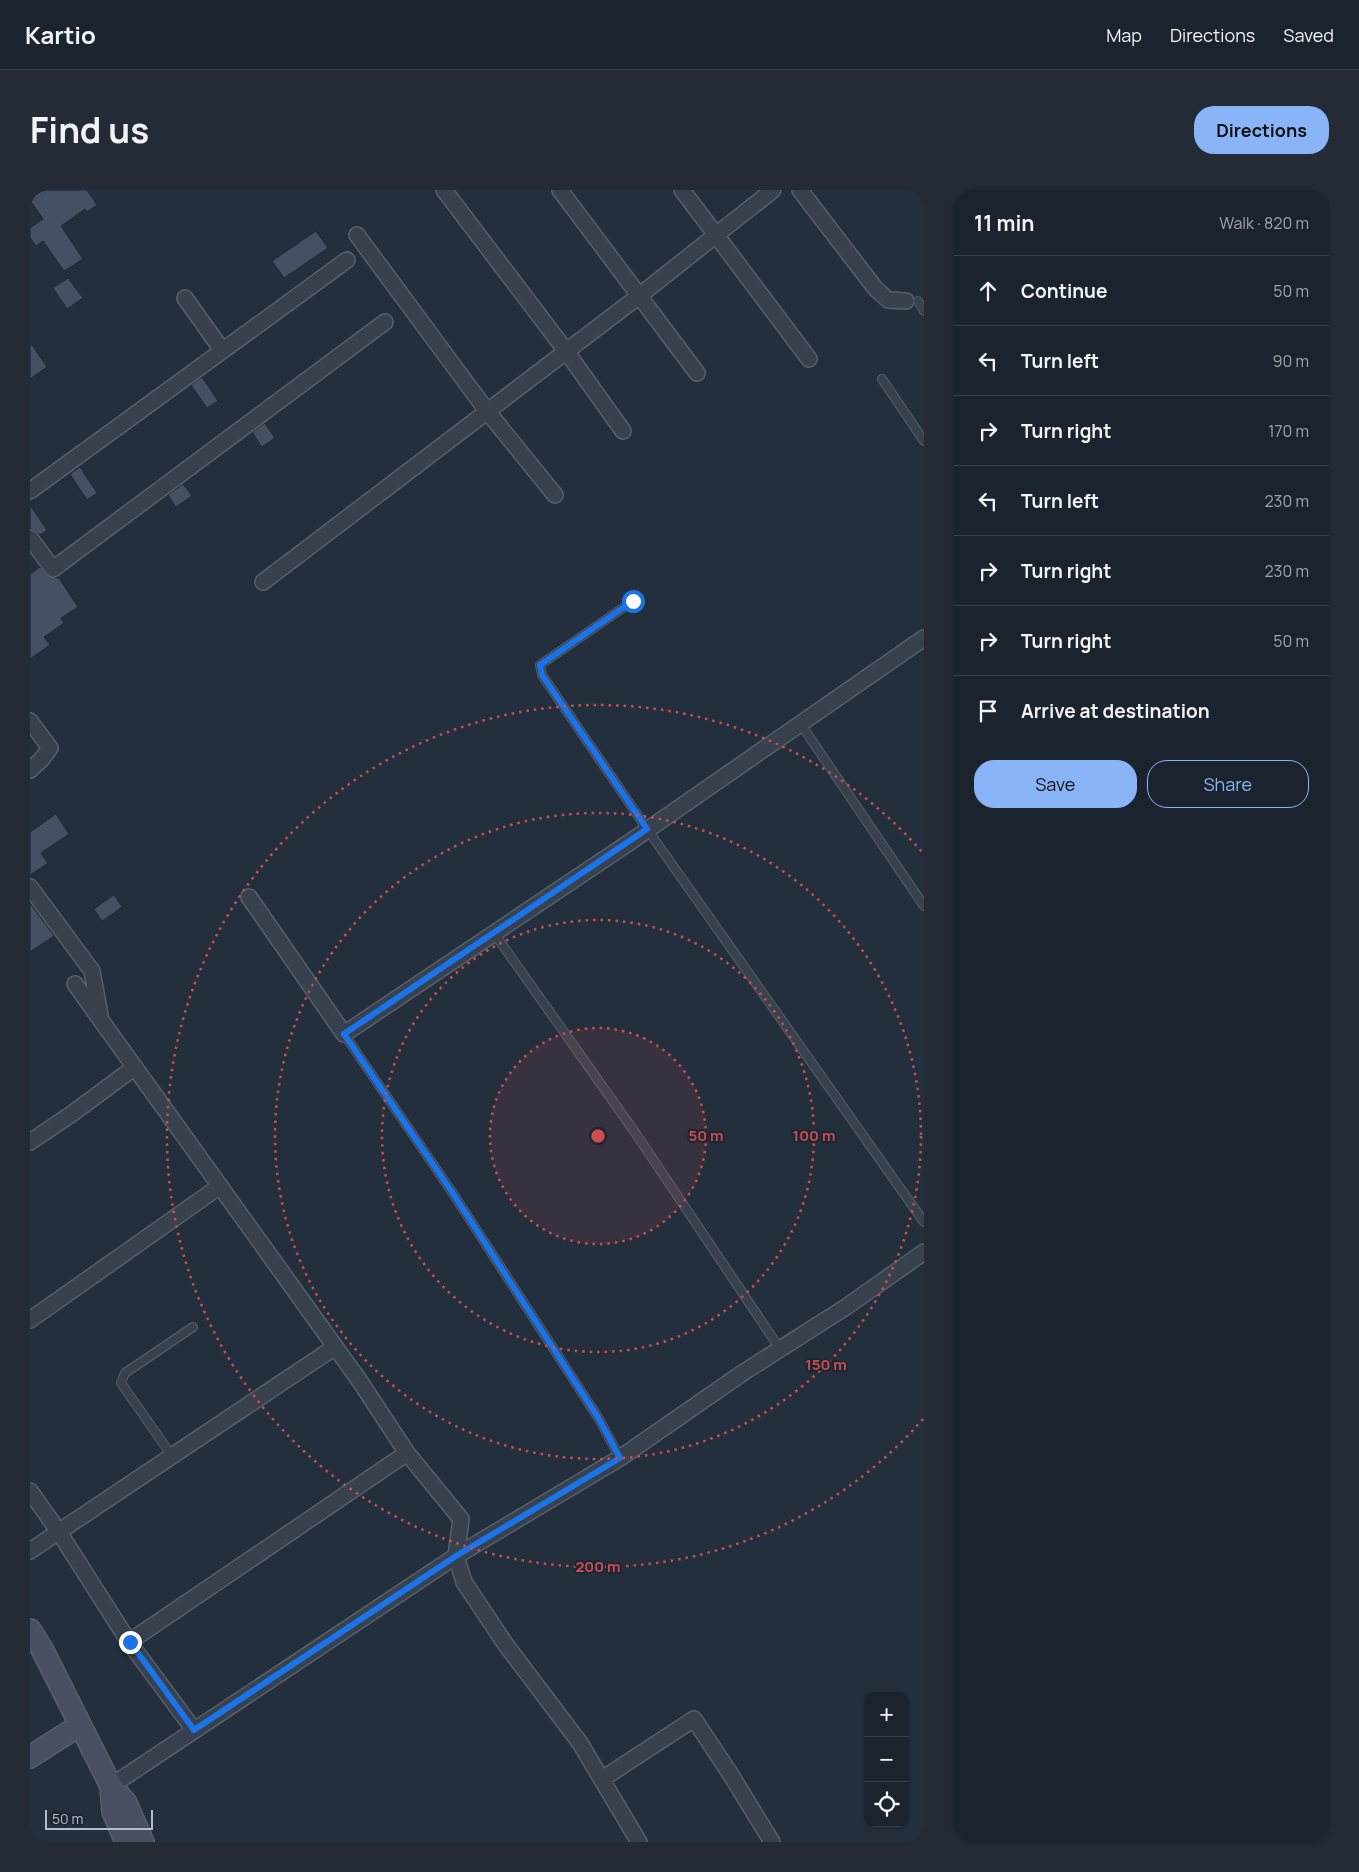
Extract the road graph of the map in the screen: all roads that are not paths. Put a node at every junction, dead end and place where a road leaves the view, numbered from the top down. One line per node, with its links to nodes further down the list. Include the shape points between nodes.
1 (444, 190): 15 (street)
2 (560, 190): 9 (street)
3 (682, 190): 7 (street)
4 (773, 190): 7 (street)
5 (800, 190): 11 (street, via 875,288 888,300)
6 (357, 235): 19 (street)
7 (716, 235): 9 (street); 16 (street)
8 (347, 260): 14 (street)
9 (639, 296): 15 (street); 17 (street)
10 (185, 298): 14 (street)
11 (912, 301): 12 (lane)
12 (924, 311)
13 (385, 322): 24 (street, via 53,570)
14 (222, 350): 22 (street)
15 (566, 351): 19 (street); 20 (street)
16 (809, 359)
17 (697, 373)
18 (882, 379): 21 (lane)
19 (487, 411): 23 (street); 25 (street)
20 (623, 431)
21 (924, 441)
22 (30, 491)
23 (555, 495)
24 (30, 538)
25 (264, 582)
26 (633, 601): 31 (lane, via 540,665 542,675)
27 (924, 638): 29 (street)
28 (30, 722): 30 (street, via 50,749)
29 (800, 723): 31 (street); 34 (lane)
30 (30, 770)
31 (647, 829): 35 (street); 42 (lane)
32 (30, 887): 37 (street, via 92,971)
33 (249, 896): 38 (street)
34 (924, 906)
35 (494, 933): 38 (street); 47 (lane, via 634,1131)
36 (76, 984): 37 (street)
37 (101, 1019): 39 (street)
38 (344, 1034): 50 (lane, via 462,1208 599,1419)
39 (135, 1068): 40 (street); 41 (street)
40 (30, 1142)
41 (220, 1186): 44 (street); 46 (street)
42 (924, 1222)
43 (924, 1252): 47 (street)
44 (30, 1320)
45 (193, 1326): 49 (lane, via 125,1373 122,1382)
46 (334, 1347): 48 (street); 49 (street)
47 (780, 1349): 50 (street)
48 (407, 1453): 54 (street, via 461,1519); 56 (street)
49 (172, 1456): 52 (street)
50 (620, 1458): 54 (street)
51 (30, 1491): 52 (street)
52 (59, 1532): 53 (street); 56 (street)
53 (30, 1551)
54 (456, 1556): 58 (street); 60 (street, via 464,1582 500,1637 580,1743)
55 (30, 1630): 57 (street)
56 (130, 1642): 58 (street)
57 (80, 1725): 59 (street); 61 (street)
58 (194, 1730): 61 (street)
59 (31, 1754)
60 (602, 1779): 64 (street); 65 (street, via 694,1719)
61 (111, 1786): 62 (street, via 113,1812); 63 (street, via 126,1803)
62 (126, 1842)
63 (143, 1842)
64 (640, 1842)
65 (772, 1842)

